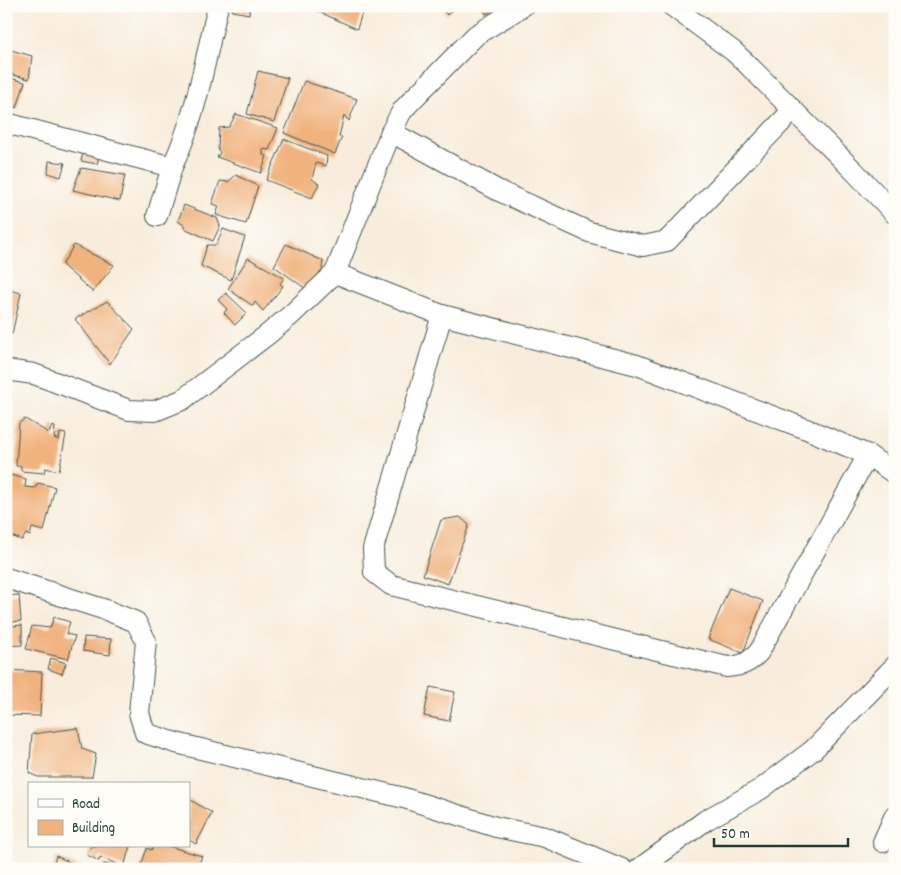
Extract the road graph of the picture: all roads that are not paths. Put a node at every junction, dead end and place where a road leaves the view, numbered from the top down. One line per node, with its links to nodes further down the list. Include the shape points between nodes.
1 (218, 6): 7 (street, via 193,110)
2 (523, 6): 6 (street, via 476,35 402,110)
3 (672, 6): 4 (street, via 733,51)
4 (793, 110): 6 (street, via 667,241 643,246 589,232 508,195); 8 (street)
5 (6, 123): 7 (street)
6 (391, 132): 10 (street)
7 (172, 167): 9 (street)
8 (895, 214)
9 (157, 216)
10 (335, 273): 11 (street); 12 (street, via 267,335 182,400 155,411 129,410 34,374)
11 (442, 315): 13 (street, via 638,365); 13 (street, via 373,549 374,572 391,585 727,667 739,666 749,663 759,652)
12 (6, 370)
13 (868, 456): 14 (street)
14 (895, 474)
15 (6, 578): 19 (street, via 136,622 146,640 139,713 145,733 545,837)
16 (895, 666): 20 (street, via 813,750 761,789 706,820)
17 (895, 815): 18 (street)
18 (883, 842)
19 (622, 869)
20 (639, 869)

